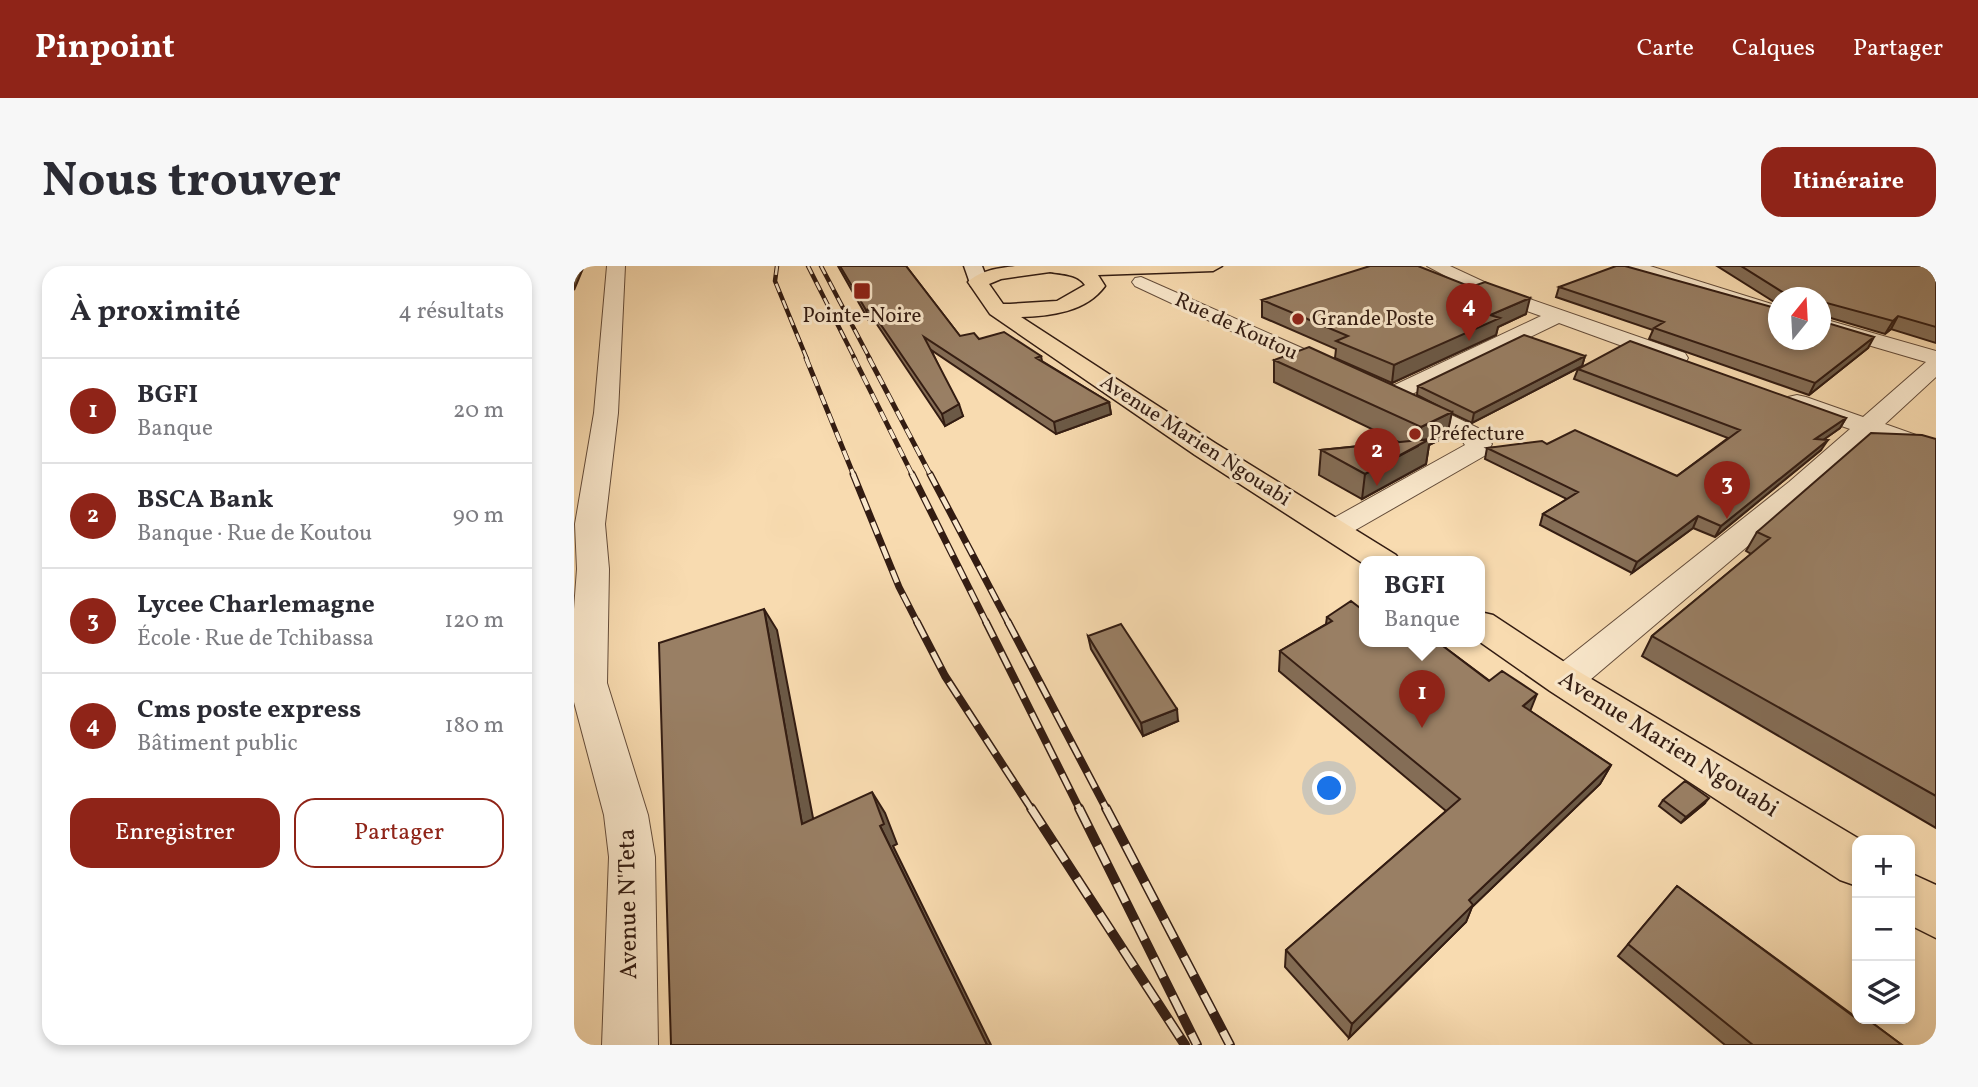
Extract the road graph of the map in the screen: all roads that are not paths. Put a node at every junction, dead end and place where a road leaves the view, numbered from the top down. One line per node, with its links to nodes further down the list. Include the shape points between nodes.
1 (616, 266): 27 (street, Avenue N'Teta, via 606,413 590,524 593,569)
2 (1215, 266): 6 (main road); 8 (main road)
3 (1436, 266): 13 (street)
4 (1632, 266): 11 (street)
5 (1047, 267): 6 (main road); 7 (main road)
6 (1074, 270): 9 (main road, via 1090,277 1095,286)
7 (976, 274): 12 (main road)
8 (1141, 282): 9 (main road); 19 (street, Rue de Koutou)
9 (1086, 296): 10 (main road)
10 (1063, 306): 12 (main road); 15 (main road)
11 (1768, 309)
12 (997, 310): 15 (main road, Avenue Marien Ngouabi)
13 (1558, 316): 18 (street); 23 (street, via 1384,392 1469,433 1479,444)
14 (1831, 327): 16 (street)
15 (1043, 340): 23 (main road, Avenue Marien Ngouabi)
16 (1936, 358)
17 (1936, 365): 21 (street)
18 (1699, 366)
19 (1353, 379)
20 (1776, 394): 21 (street)
21 (1867, 427): 22 (street); 26 (street)
22 (1936, 451)
23 (1334, 530): 24 (main road, Avenue Marien Ngouabi)
24 (1375, 556)
25 (1485, 627): 26 (main road, Avenue Marien Ngouabi)
26 (1564, 681): 28 (main road, Avenue Marien Ngouabi)
27 (581, 686): 31 (street, Avenue N'Teta, via 626,815 632,857)
28 (1852, 861)
29 (1912, 898): 30 (main road)
30 (1936, 913)
31 (630, 1045)

